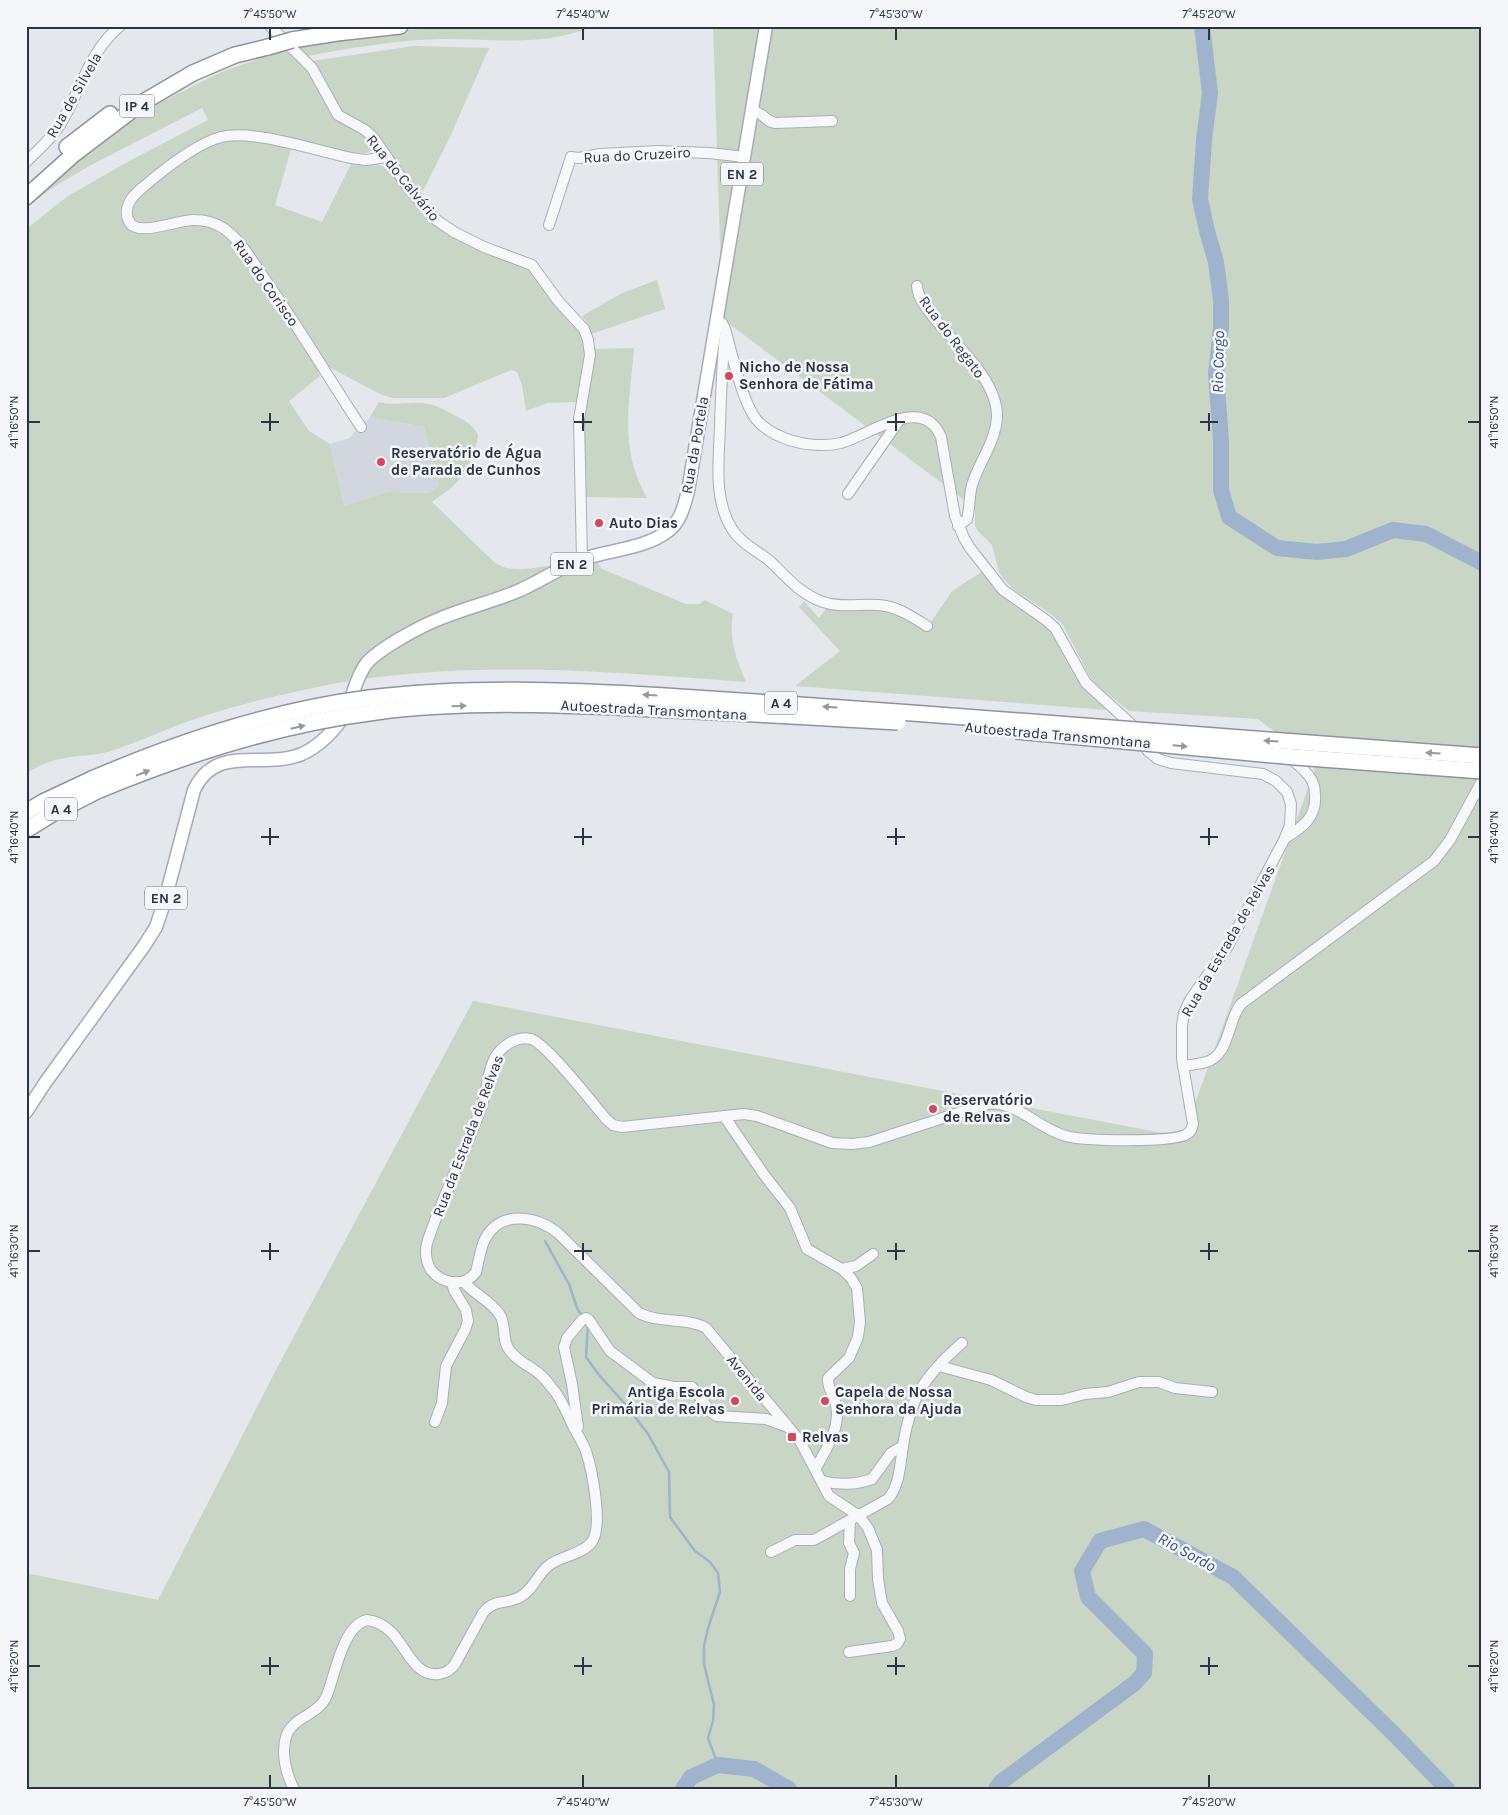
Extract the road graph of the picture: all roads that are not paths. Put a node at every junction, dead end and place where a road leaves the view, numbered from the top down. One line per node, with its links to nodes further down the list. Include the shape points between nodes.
1 (120, 26): 11 (street, Rua de Silvela, via 107,39 85,74 60,125)
2 (312, 26): 5 (highway, IP 4)
3 (400, 26): 5 (highway, IP 4)
4 (766, 26): 7 (main road, Rua da Portela / EN 2)
5 (288, 36): 6 (highway, IP 4)
6 (267, 37): 9 (street, Rua do Calvário, via 312,68 338,115 369,134); 12 (highway, IP 4, via 190,67 129,101 73,142); 13 (highway, IP 4, via 193,73 140,104 74,154)
7 (752, 112): 8 (street, via 760,112 769,122 775,123); 10 (main road, Rua da Portela / EN 2)
8 (832, 121)
9 (386, 157): 18 (street, Rua do Corisco, via 366,160 256,136 228,136 203,144 161,172 137,192 127,208 129,222 136,228 194,220 217,225 236,239 288,312); 21 (street, Rua do Calvário, via 434,219 484,248 532,265 559,302 584,328 590,355 579,419)
10 (744, 157): 14 (street, Rua do Cruzeiro, via 658,151 571,157); 16 (main road, Rua da Portela / EN 2)
11 (26, 162)
12 (26, 187)
13 (26, 197)
14 (548, 225)
15 (917, 286): 20 (street, Rua do Regato, via 929,311 976,367 994,398 996,408 992,436 972,487 967,519)
16 (721, 325): 17 (street, Rua da Estrada de Relvas, via 749,407 759,423 774,434 801,443 834,444); 21 (main road, Rua da Portela / EN 2, via 688,491 679,518 672,528 653,540); 22 (street, via 719,490 733,531 794,586 815,599 842,606 892,607)
17 (900, 420): 19 (street); 20 (street, Rua da Estrada de Relvas, via 921,417 938,429)
18 (361, 427)
19 (848, 494)
20 (958, 526): 30 (street, Rua da Estrada de Relvas, via 998,586 1055,628 1086,683 1132,725 1153,756 1179,764 1263,774 1282,786 1290,798 1292,811)
21 (582, 560): 32 (main road, Rua da Portela / EN 2, via 513,593 437,620 376,655 363,669 341,720 304,753 278,760 225,762 202,776 192,795 165,900 152,933)
22 (926, 626)
23 (1482, 756): 27 (highway, Autoestrada Transmontana / A 4, one-way to 27, bridge, via 746,701 615,693 442,692 383,697 249,723 138,759)
24 (1295, 762): 30 (street, via 1311,778 1315,804 1305,824)
25 (1482, 771): 27 (highway, Autoestrada Transmontana / A 4, one-way to 25, bridge, via 261,735 330,720 420,708 516,704 671,709 946,725)
26 (1482, 781): 31 (street, via 1450,840 1434,861 1241,1004 1217,1056 1207,1062)
27 (95, 785): 28 (highway, Autoestrada Transmontana / A 4, via 43,802); 29 (highway, Autoestrada Transmontana / A 4)
28 (26, 812)
29 (26, 830)
30 (1285, 838): 31 (street, Rua da Estrada de Relvas, via 1228,946 1186,1008 1182,1022)
31 (1183, 1066): 33 (street, Rua da Estrada de Relvas, via 1193,1124 1187,1134 1172,1139 1066,1136 1008,1106 995,1103 869,1142 852,1144 827,1142 753,1114)
32 (26, 1112)
33 (724, 1116): 35 (street, via 790,1208 807,1249); 36 (street, Rua da Estrada de Relvas, via 617,1126 607,1120 539,1043 524,1038 508,1043 495,1058 482,1108 427,1243 431,1270)
34 (873, 1254): 35 (street, via 856,1266)
35 (842, 1269): 45 (street, via 857,1288 859,1331 849,1358 828,1378 836,1403 836,1421 833,1436)
36 (452, 1282): 37 (street); 41 (street, via 468,1320 446,1366 442,1403)
37 (464, 1282): 42 (street, Avenida, via 476,1272 484,1240 490,1231 507,1220 529,1219 545,1224 634,1310 659,1320 706,1328); 43 (street, via 500,1314 507,1348 518,1360 540,1374 555,1391)
38 (962, 1343): 39 (street)
39 (939, 1366): 40 (street, via 991,1380 1026,1397 1040,1400 1109,1392 1139,1382 1159,1382 1175,1388); 44 (street, via 918,1394)
40 (1212, 1392)
41 (435, 1422)
42 (790, 1428): 43 (street, via 766,1419 719,1417 711,1412 692,1387 653,1383 611,1353 586,1318 567,1338 564,1349); 45 (street, Avenida)
43 (582, 1443): 51 (street, via 598,1518 592,1542 548,1565 522,1596 487,1609 455,1664 444,1673 430,1674 420,1669 392,1633 382,1626 369,1620 356,1624 324,1702 286,1735 285,1766)
44 (903, 1446): 46 (street, via 890,1453 876,1476 869,1480 846,1483); 47 (street, via 893,1492 886,1501)
45 (816, 1468): 46 (street, Avenida)
46 (822, 1481): 47 (street, Avenida, via 829,1496)
47 (854, 1519): 48 (street, via 813,1540 793,1541); 49 (street, via 849,1543 854,1553 850,1566); 50 (street, via 868,1528 876,1545 882,1603 900,1637 898,1644 892,1646)
48 (771, 1552)
49 (850, 1596)
50 (849, 1652)
51 (294, 1789)

